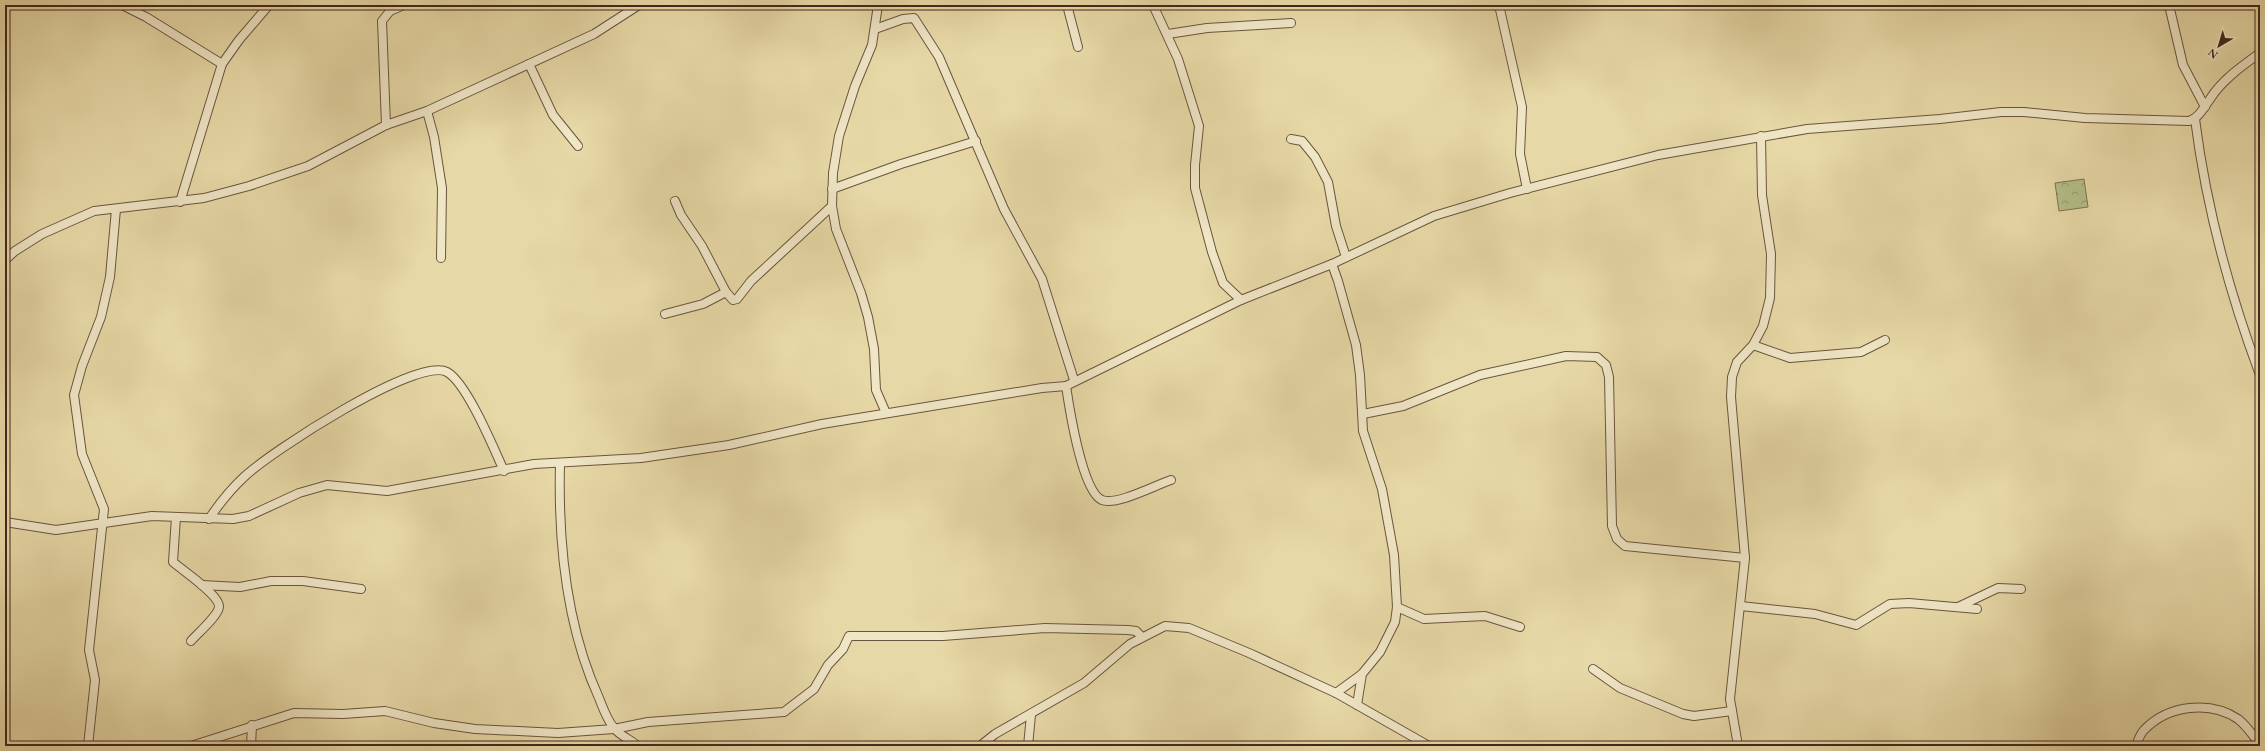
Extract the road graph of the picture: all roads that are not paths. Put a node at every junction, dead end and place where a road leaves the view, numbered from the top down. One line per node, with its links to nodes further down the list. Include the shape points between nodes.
1 (122, 5): 15 (street)
2 (269, 5): 15 (street, via 238,40)
3 (404, 5): 20 (street, via 390,11 382,21)
4 (640, 5): 16 (street, via 594,34)
5 (878, 5): 11 (street)
6 (1067, 5): 13 (street)
7 (1153, 5): 12 (street)
8 (1499, 5): 26 (street, via 1522,107 1520,154)
9 (2169, 5): 17 (street, via 2183,65)
10 (1291, 23): 12 (street, via 1207,28)
11 (875, 29): 23 (street, via 903,19 914,18 940,57); 25 (street, via 872,45 855,86 839,136)
12 (1168, 34): 36 (street, via 1200,126 1195,188 1202,217 1223,283)
13 (1078, 47)
14 (2260, 53): 17 (street, via 2216,90)
15 (222, 64): 27 (street)
16 (529, 64): 18 (street); 24 (street, via 553,115)
17 (2205, 107): 19 (street)
18 (427, 111): 20 (street); 32 (street, via 442,188)
19 (2195, 119): 21 (street, via 2189,121 2085,118 2001,112 1807,128); 40 (street, via 2200,162 2227,277)
20 (386, 125): 27 (street, via 308,166 249,186)
21 (1761, 136): 26 (street, via 1658,155); 39 (street, via 1762,195 1771,254 1771,278 1767,313)
22 (1291, 139): 31 (street, via 1302,141 1315,157 1328,182 1336,226)
23 (976, 141): 25 (street); 41 (street, via 1004,210 1042,278)
24 (578, 146)
25 (832, 189): 29 (street)
26 (1527, 189): 31 (street, via 1434,216)
27 (180, 202): 30 (street)
28 (675, 202): 35 (street)
29 (832, 206): 35 (street, via 751,281 737,299 731,298); 43 (street, via 838,235 868,317 874,349 876,390)
30 (116, 209): 33 (street, via 94,211 42,234 14,251); 51 (street, via 110,277 102,317 76,382 74,395 82,454 104,509)
31 (1346, 257): 34 (street)
32 (441, 258)
33 (5, 260)
34 (1332, 264): 36 (street); 44 (street, via 1356,345)
35 (726, 292): 37 (street, via 703,304)
36 (1241, 300): 41 (street)
37 (665, 314)
38 (1885, 340): 39 (street, via 1862,352 1790,358)
39 (1753, 345): 52 (street, via 1737,362 1732,384)
40 (2260, 375)
41 (1074, 380): 42 (street)
42 (1066, 386): 43 (street); 47 (street, via 1072,430 1097,497 1102,500 1118,500)
43 (886, 413): 45 (street, via 822,424 729,445 641,458)
44 (1363, 414): 52 (street, via 1403,406 1488,373 1566,356 1597,357 1606,365 1609,377 1612,526 1617,539 1625,546); 56 (street, via 1363,432 1382,489 1392,542)
45 (560, 464): 46 (street, via 534,464); 70 (street, via 559,513 572,617 589,678)
46 (504, 471): 49 (street, via 387,491 327,485 299,493 249,516); 49 (street, via 461,384 448,373 438,369 383,388 281,448 244,476 221,501)
47 (1171, 480)
48 (176, 517): 49 (street); 51 (street, via 152,516); 53 (street, via 173,562)
49 (209, 519)
50 (5, 522): 51 (street, via 56,530)
51 (103, 524): 72 (street, via 89,650 95,680)
52 (1745, 558): 57 (street)
53 (202, 585): 54 (street, via 240,586 272,581 303,581); 62 (street, via 218,601 219,608)
54 (361, 589)
55 (2021, 589): 58 (street, via 1998,588)
56 (1396, 606): 60 (street, via 1424,619 1485,616); 64 (street, via 1395,622 1380,652)
57 (1741, 606): 58 (street, via 1815,614 1856,625 1890,604 1908,603); 67 (street, via 1730,699)
58 (1957, 608): 59 (street)
59 (1977, 609)
60 (1520, 627)
61 (1142, 637): 65 (street, via 1165,626 1189,628); 68 (street, via 1084,683); 70 (street, via 1136,631 1128,630 1053,628 943,636 849,636 843,649 828,665 814,689 784,712 648,722)
62 (191, 641)
63 (1593, 669): 67 (street, via 1620,688 1683,714 1694,716)
64 (1362, 674): 65 (street); 66 (street)
65 (1336, 693): 66 (street)
66 (1358, 705): 78 (street)
67 (1732, 711): 79 (street)
68 (1032, 715): 76 (street, via 995,734); 77 (street)
69 (252, 725): 70 (street, via 294,713 343,714 385,711 434,723 475,729 558,733); 73 (street); 74 (street)
70 (614, 729): 75 (street)
71 (2260, 745): 80 (street, via 2250,730 2238,720 2224,712 2206,707 2179,710 2157,718 2143,731)
72 (88, 746)
73 (191, 746)
74 (251, 746)
75 (638, 746)
76 (980, 746)
77 (1028, 746)
78 (1429, 746)
79 (1738, 746)
80 (2136, 746)

